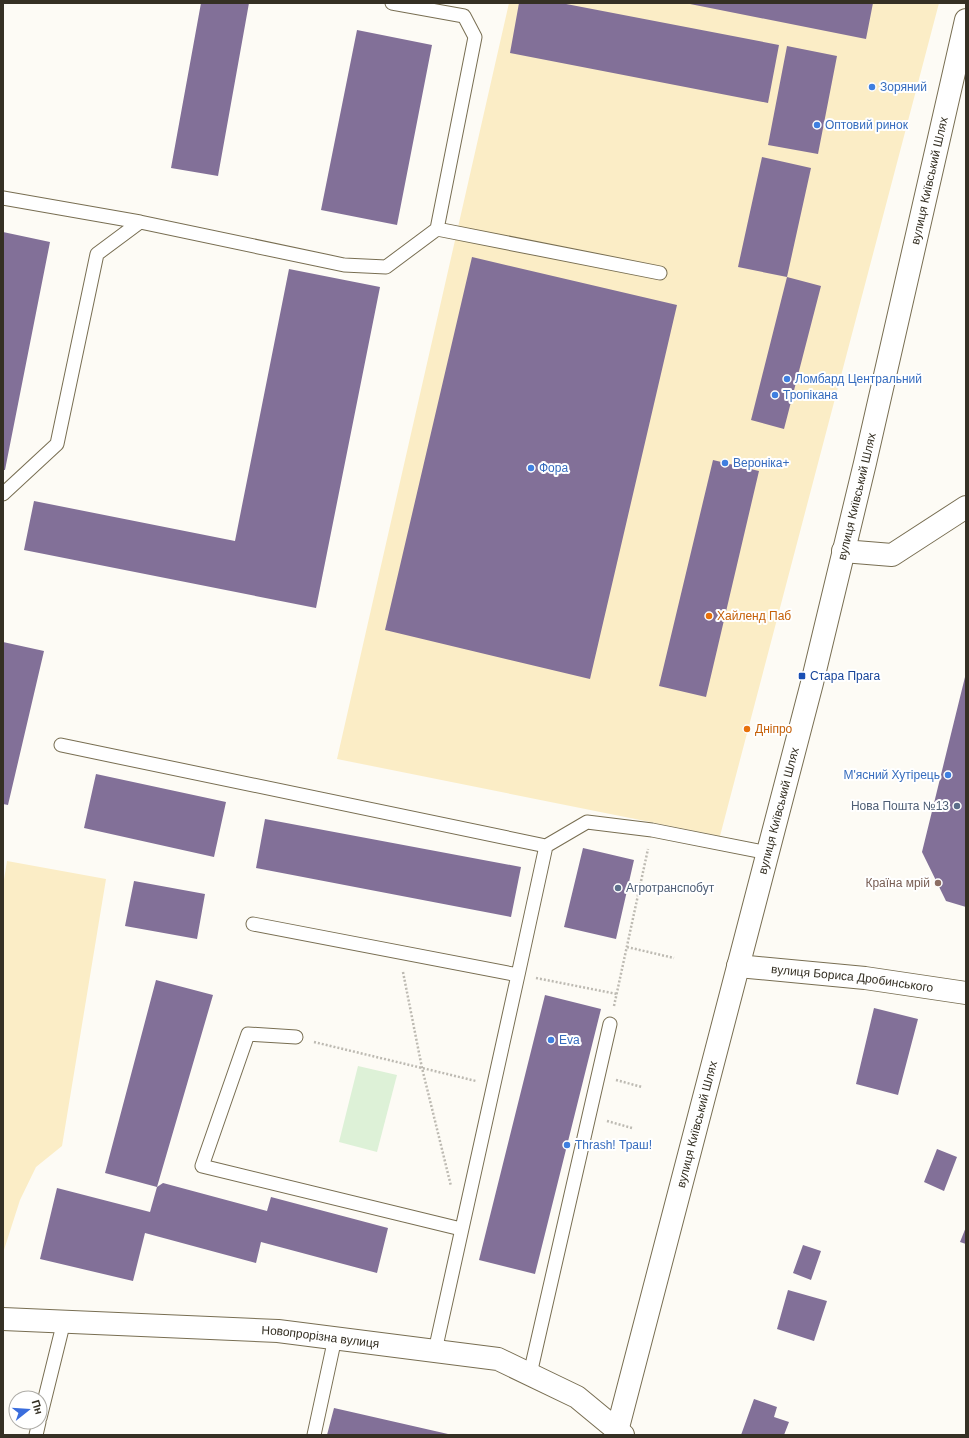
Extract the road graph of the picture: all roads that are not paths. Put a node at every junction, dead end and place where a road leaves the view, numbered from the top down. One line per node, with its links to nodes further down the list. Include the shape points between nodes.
1 (392, 3): 5 (lane, via 464,16 475,37)
2 (966, 20): 9 (main road, вулиця Київський Шлях)
3 (3, 198): 4 (lane)
4 (140, 222): 5 (lane, via 344,265 386,267); 7 (lane, via 97,254 57,444)
5 (437, 229): 6 (lane)
6 (660, 273)
7 (3, 494)
8 (966, 507): 9 (main road, via 892,555)
9 (843, 551): 12 (main road, вулиця Київський Шлях)
10 (60, 745): 11 (lane)
11 (546, 846): 12 (lane, via 587,822 652,830); 15 (lane)
12 (768, 853): 14 (main road, вулиця Київський Шлях)
13 (253, 924): 15 (lane)
14 (738, 966): 16 (main road, вулиця Бориса Дробинського, via 865,978); 26 (main road, вулиця Київський Шлях)
15 (518, 975): 19 (lane)
16 (966, 993)
17 (610, 1024): 24 (lane)
18 (296, 1038): 19 (lane, via 248,1034 202,1166)
19 (461, 1229): 23 (lane)
20 (3, 1318): 21 (main road, Новопрорізна вулиця)
21 (64, 1321): 22 (main road, Новопрорізна вулиця, via 278,1331); 25 (lane)
22 (335, 1338): 23 (main road, Новопрорізна вулиця); 27 (lane)
23 (435, 1351): 24 (main road, Новопрорізна вулиця, via 498,1359)
24 (530, 1374): 26 (main road, Новопрорізна вулиця, via 577,1398)
25 (47, 1390)
26 (619, 1433)
27 (314, 1435)

